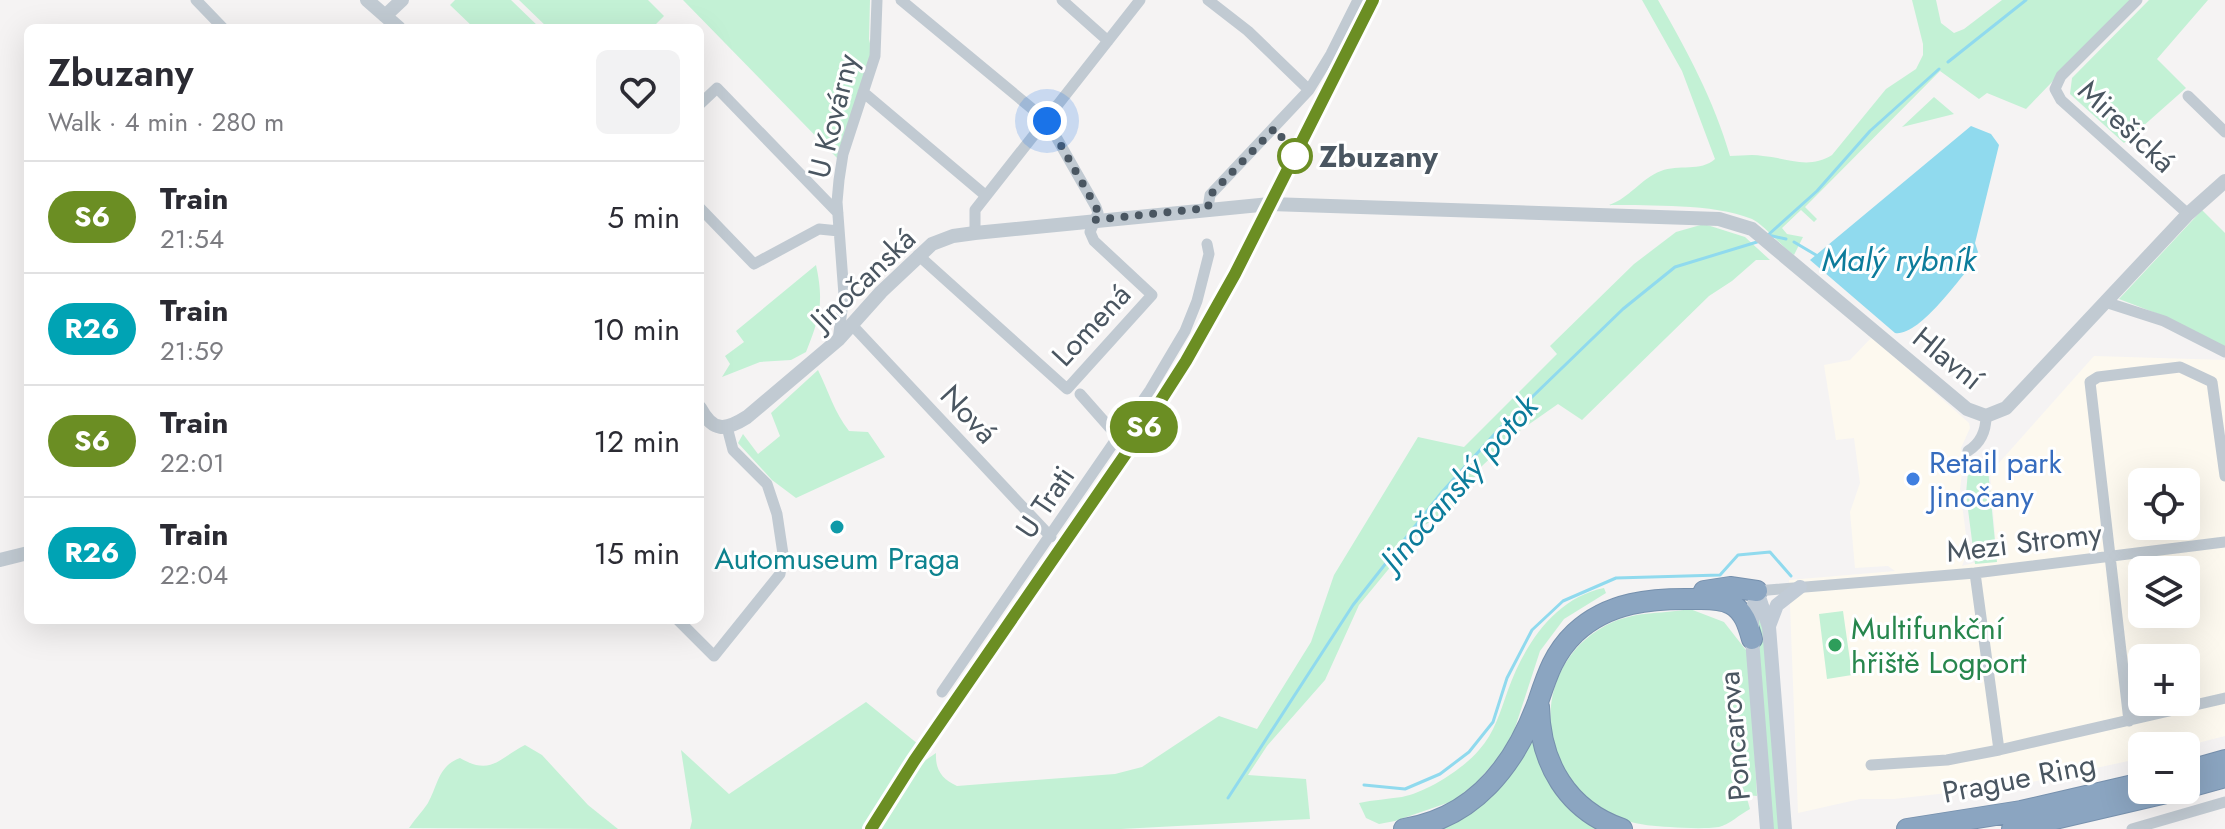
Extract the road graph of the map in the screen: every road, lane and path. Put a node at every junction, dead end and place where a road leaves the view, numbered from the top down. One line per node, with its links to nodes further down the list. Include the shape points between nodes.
1 (196, 0): 12 (street)
2 (367, 0): 11 (street)
3 (402, 0): 11 (street)
4 (877, 0): 15 (street, U Kovárny, via 875,56)
5 (901, 0): 18 (street)
6 (1062, 0): 13 (street)
7 (1139, 0): 13 (street)
8 (1208, 0): 14 (street)
9 (1358, 0): 14 (street)
10 (2137, 0): 26 (street, Mirešická, via 2061,76 2055,89)
11 (382, 22)
12 (219, 24)
13 (1108, 41): 18 (street)
14 (1309, 90): 23 (street, via 1210,195)
15 (863, 92): 21 (street); 25 (street, U Kovárny, via 843,154)
16 (2188, 96): 19 (street)
17 (704, 100): 25 (street, via 717,88)
18 (1047, 121): 21 (street); 27 (street, via 1096,207)
19 (2225, 132)
20 (2225, 181): 26 (street, Hlavní)
21 (985, 195): 29 (street, via 975,210)
22 (1298, 205): 23 (street, Jinočanská); 38 (street, Hlavní, via 1719,219 1752,229 1967,409)
23 (1208, 208): 27 (street, Jinočanská)
24 (704, 212): 28 (street, via 754,264 819,229)
25 (838, 214): 28 (street, U Kovárny)
26 (2188, 214): 32 (street, Hlavní)
27 (1094, 220): 29 (street, Jinočanská); 31 (street, Lomená, via 1094,241 1152,295 1067,389)
28 (839, 231): 34 (street, U Kovárny, via 844,295)
29 (975, 233): 31 (street, Jinočanská, via 944,238)
30 (1207, 244): 40 (street, U Trati, via 1209,254 1185,331)
31 (918, 255): 33 (street, Jinočanská)
32 (2105, 302): 35 (street, via 2164,321); 38 (street, Hlavní, via 2006,408)
33 (852, 325): 34 (street, Jinočanská); 43 (street, Nová)
34 (838, 340): 39 (street, Jinočanská, via 747,417)
35 (2225, 352)
36 (1080, 394): 40 (street)
37 (704, 415): 39 (street, via 708,422)
38 (1986, 416): 41 (street, via 1980,441)
39 (727, 427): 53 (street, via 733,450 767,484 783,554 780,574 714,656)
40 (1118, 437): 43 (street, U Trati)
41 (1968, 451)
42 (2225, 476): 46 (street, via 2212,382 2180,367 2093,379 2088,388)
43 (1051, 537): 55 (street, U Trati)
44 (2225, 542): 46 (street, Mezi Stromy)
45 (24, 554): 47 (street)
46 (2110, 556): 48 (street, Mezi Stromy); 58 (street)
47 (0, 560)
48 (1975, 573): 49 (street, Mezi Stromy); 59 (street)
49 (1800, 587): 50 (street, Mezi Stromy); 54 (main road, via 1777,605)
50 (1757, 591): 51 (highway, via 1718,588); 52 (highway); 54 (main road, via 1752,613)
51 (1677, 599): 52 (highway); 57 (highway, via 1625,605 1588,622 1554,659)
52 (1707, 599): 54 (highway, via 1738,609)
53 (682, 624)
54 (1760, 633): 70 (main road, Poncarova); 71 (main road, Poncarova, via 1774,687)
55 (942, 692)
56 (2225, 698): 58 (street)
57 (1539, 699): 68 (highway, via 1520,744 1490,785 1445,818); 69 (highway, via 1544,749 1558,779 1583,808)
58 (2129, 721): 59 (street)
59 (1999, 750): 61 (street)
60 (2225, 760): 62 (highway)
61 (1871, 765)
62 (2200, 767)
63 (2225, 777): 64 (highway)
64 (2200, 784)
65 (2128, 786): 72 (highway, Prague Ring)
66 (2128, 802): 73 (highway, Prague Ring)
67 (2225, 802): 74 (street)
68 (1404, 829)
69 (1622, 829)
70 (1767, 829)
71 (1785, 829)
72 (1907, 829)
73 (2012, 829)
74 (2132, 829)

